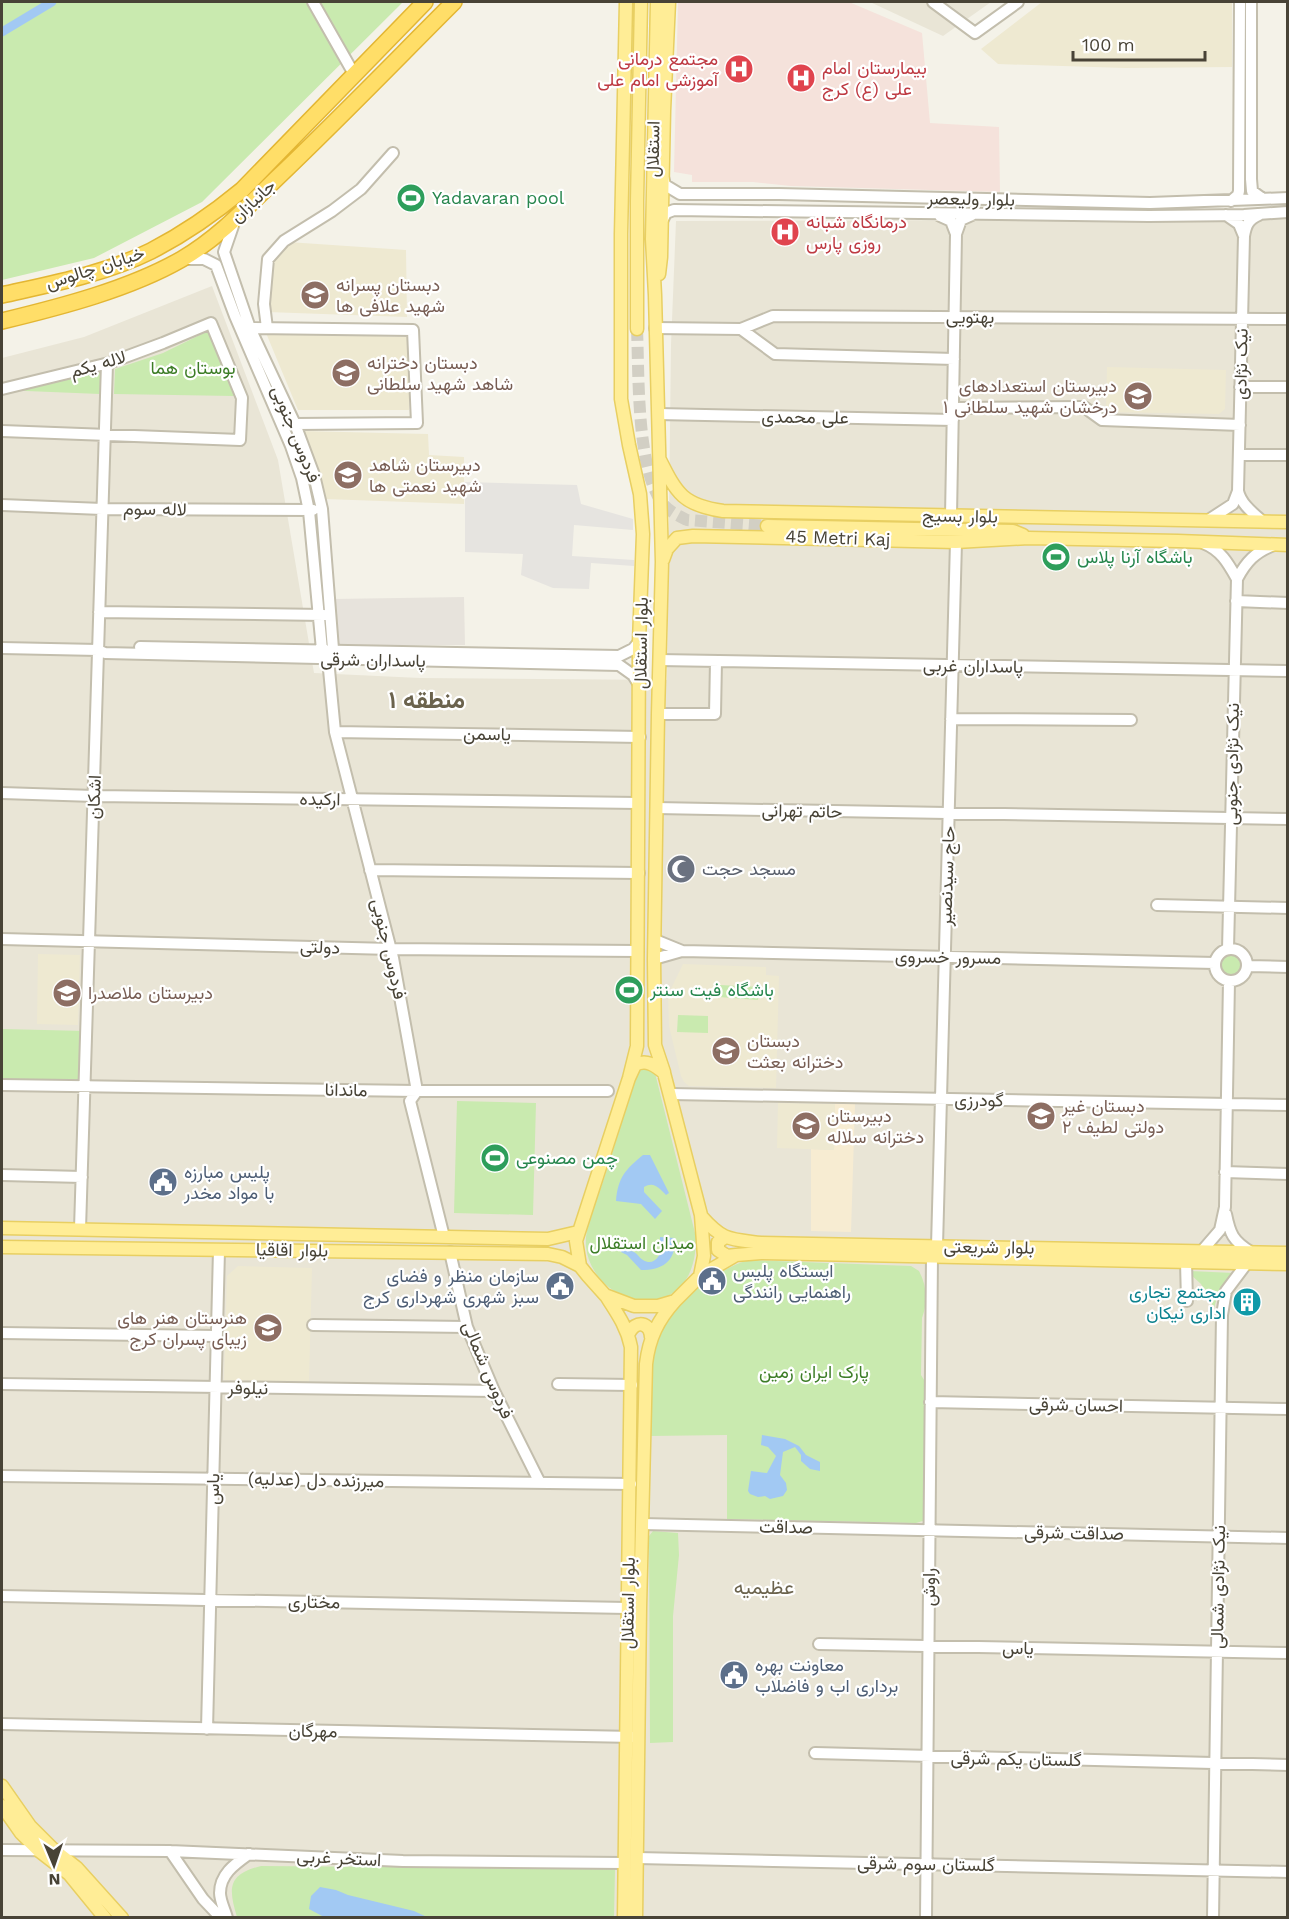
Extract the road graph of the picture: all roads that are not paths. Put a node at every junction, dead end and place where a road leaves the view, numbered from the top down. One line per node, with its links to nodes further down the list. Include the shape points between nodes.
1 (313, 2): 11 (street)
2 (425, 2): 11 (highway)
3 (454, 2): 37 (highway, جانبازان)
4 (627, 2): 14 (main road, بلوار استقلال)
5 (641, 2): 24 (main road, استقلال)
6 (657, 2): 44 (main road, استقلال, via 651,239)
7 (669, 2): 15 (main road)
8 (933, 2): 9 (street, via 975,33)
9 (1018, 2)
10 (1246, 2): 12 (street)
11 (354, 74): 43 (highway, خیابان چالوس, via 242,190 185,233 149,252 97,271)
12 (1245, 136): 16 (street); 17 (street)
13 (393, 153): 51 (street, via 361,189 284,242 268,259 264,303)
14 (623, 175): 24 (main road); 41 (main road, بلوار استقلال)
15 (663, 177): 18 (street, بلوار ولیعصر, via 665,185 673,191); 38 (main road)
16 (1239, 191): 17 (street, via 1245,195); 23 (street)
17 (1252, 191): 22 (street)
18 (689, 194): 19 (street, بلوار ولیعصر); 27 (street, via 680,203)
19 (762, 194): 20 (street, بلوار ولیعصر); 28 (street, via 772,205)
20 (796, 194): 25 (street, بلوار ولیعصر); 29 (street, via 784,199 783,204 784,209)
21 (1287, 198): 22 (street, بلوار ولیعصر)
22 (1263, 199): 23 (street, بلوار ولیعصر)
23 (1231, 201): 26 (street, بلوار ولیعصر)
24 (637, 203): 41 (main road); 53 (main road, استقلال)
25 (1130, 203): 26 (street, بلوار ولیعصر); 35 (street, via 1136,206 1136,212)
26 (1150, 203): 36 (street, via 1142,210)
27 (687, 210): 28 (street, بلوار ولیعصر); 38 (street, بلوار ولیعصر, via 669,211)
28 (762, 212): 29 (street, بلوار ولیعصر)
29 (793, 212): 31 (street, بلوار ولیعصر)
30 (1287, 212): 32 (street, بلوار ولیعصر)
31 (937, 214): 33 (street, بلوار ولیعصر); 39 (street, via 951,221)
32 (1263, 214): 34 (street, بلوار ولیعصر); 40 (street, via 1247,223)
33 (973, 215): 35 (street, بلوار ولیعصر); 39 (street, via 961,220)
34 (1226, 215): 36 (street, بلوار ولیعصر); 40 (street, via 1239,224)
35 (1127, 216): 36 (street, بلوار ولیعصر)
36 (1149, 216)
37 (236, 217): 42 (highway, جانبازان); 50 (street, فردوس جنوبی, via 224,252)
38 (662, 221): 44 (main road)
39 (956, 234): 46 (street)
40 (1244, 236): 47 (street, نیک نژادی)
41 (621, 238): 91 (main road, بلوار استقلال, via 621,399 640,494 643,534)
42 (182, 259): 45 (highway, جانبازان, via 104,293); 74 (street, فردوس جنوبی, via 204,259 216,265 291,446)
43 (7, 294): 45 (highway)
44 (655, 296): 52 (main road, بلوار استقلال)
45 (21, 316): 49 (highway, جانبازان)
46 (954, 317): 47 (street, بهتویی); 54 (street, بهتویی, via 773,316); 55 (street)
47 (1242, 318): 48 (street, بهتویی); 57 (street, نیک نژادی)
48 (1287, 319)
49 (2, 321)
50 (250, 328): 51 (street); 63 (street, فردوس جنوبی)
51 (267, 328): 63 (street, via 413,330 417,423)
52 (655, 328): 54 (street, بهتویی); 61 (main road, بلوار استقلال)
53 (637, 329)
54 (741, 329): 55 (street, via 775,354)
55 (954, 358): 60 (street)
56 (106, 364): 59 (street, لاله یکم); 66 (street, اشکان); 66 (street, لاله یکم, via 212,323 242,398 240,440)
57 (1240, 387): 58 (street); 64 (street, نیک نژادی)
58 (1287, 387)
59 (2, 389)
60 (953, 408): 62 (street); 64 (street, via 1084,407 1102,420)
61 (658, 414): 62 (street, علی محمدی); 69 (main road, بلوار استقلال)
62 (953, 420): 76 (street)
63 (295, 424): 73 (street, فردوس جنوبی)
64 (1240, 425): 67 (street, نیک نژادی)
65 (2, 431): 66 (street)
66 (104, 436): 72 (street, اشکان)
67 (1239, 455): 68 (street); 70 (street, نیک نژادی)
68 (1287, 455)
69 (659, 456): 75 (main road, بلوار بسیج, via 673,486 690,502 708,509); 85 (main road, بلوار استقلال)
70 (1238, 491): 77 (street, via 1233,504); 78 (street)
71 (2, 505): 72 (street, لاله سوم)
72 (102, 509): 74 (street, لاله سوم); 89 (street, اشکان)
73 (322, 509): 74 (street, لاله سوم); 90 (street, فردوس جنوبی)
74 (309, 511): 90 (street, فردوس جنوبی)
75 (763, 512): 76 (main road, بلوار بسیج); 80 (main road, via 753,520 753,527 758,534)
76 (951, 516): 77 (main road, بلوار بسیج)
77 (1210, 519): 78 (main road, بلوار بسیج)
78 (1262, 521): 79 (main road, بلوار بسیج)
79 (1287, 522)
80 (767, 531): 81 (main road, via 1013,531); 83 (main road, 45 Metri Kaj); 85 (main road, 45 Metri Kaj, via 677,538)
81 (1029, 538): 82 (main road); 83 (main road, 45 Metri Kaj)
82 (1199, 541): 84 (main road); 86 (street, via 1214,547)
83 (956, 542): 98 (street, حاج سیدنصیر)
84 (1282, 545): 86 (street, via 1257,552)
85 (662, 562): 95 (main road, بلوار استقلال)
86 (1237, 579): 87 (street, نیک نژادی جنوبی)
87 (1236, 601): 88 (street); 99 (street, نیک نژادی جنوبی)
88 (1287, 603)
89 (99, 612): 90 (street); 93 (street, اشکان)
90 (324, 615): 94 (street, فردوس جنوبی)
91 (639, 642): 96 (street); 101 (main road, بلوار استقلال)
92 (2, 648): 93 (street, پاسداران شرقی)
93 (98, 650): 94 (street, پاسداران شرقی); 108 (street, اشکان)
94 (328, 653): 96 (street, پاسداران شرقی); 105 (street, فردوس جنوبی)
95 (659, 660): 97 (street, پاسداران غربی); 102 (main road, بلوار استقلال)
96 (619, 661): 101 (street)
97 (716, 661): 98 (street, پاسداران غربی); 102 (street, via 715,714)
98 (952, 665): 99 (street, پاسداران غربی); 103 (street, حاج سیدنصیر)
99 (1234, 670): 100 (street, پاسداران غربی); 113 (street, نیک نژادی جنوبی)
100 (1287, 671)
101 (640, 687): 106 (main road, بلوار استقلال)
102 (657, 714): 111 (main road, بلوار استقلال)
103 (951, 719): 104 (street); 112 (street, حاج سیدنصیر)
104 (1131, 720)
105 (335, 732): 106 (street, یاسمن); 109 (street, فردوس جنوبی)
106 (640, 737): 110 (main road, بلوار استقلال)
107 (2, 793): 108 (street, ارکیده)
108 (94, 796): 109 (street, ارکیده); 121 (street, اشکان)
109 (353, 800): 110 (street, ارکیده); 115 (street, فردوس جنوبی)
110 (639, 803): 116 (main road, بلوار استقلال)
111 (656, 808): 112 (street, حاتم تهرانی); 122 (main road, بلوار استقلال)
112 (948, 813): 113 (street, حاتم تهرانی); 127 (street, حاج سیدنصیر)
113 (1231, 818): 114 (street, حاتم تهرانی); 118 (street, نیک نژادی جنوبی)
114 (1287, 819)
115 (370, 870): 116 (street); 123 (street, فردوس جنوبی)
116 (639, 873): 125 (main road, بلوار استقلال)
117 (1157, 904): 118 (street)
118 (1229, 907): 119 (street); 124 (street, نیک نژادی جنوبی)
119 (1287, 908)
120 (2, 939): 121 (street, دولتی)
121 (89, 940): 123 (street, دولتی); 136 (street, اشکان)
122 (655, 940): 126 (street); 128 (main road, بلوار استقلال)
123 (391, 949): 125 (street, دولتی); 137 (street, فردوس جنوبی)
124 (1228, 949): 129 (street, via 1219,954); 130 (street, via 1242,953)
125 (638, 951): 134 (main road, بلوار استقلال, via 637,1046)
126 (682, 951): 127 (street, مسرور خسروی); 128 (street)
127 (945, 957): 129 (street, مسرور خسروی); 140 (street, حاج سیدنصیر)
128 (654, 959): 133 (main road, بلوار استقلال, via 655,1045)
129 (1215, 963): 132 (street, via 1219,976)
130 (1247, 966): 131 (street); 132 (street, via 1244,975)
131 (1287, 967)
132 (1229, 981): 141 (street)
133 (664, 1073): 134 (main road, via 642,1062 635,1065); 139 (main road)
134 (629, 1078): 151 (main road)
135 (2, 1085): 136 (street, ماندانا)
136 (85, 1087): 137 (street, ماندانا); 146 (street, اشکان)
137 (417, 1091): 138 (street, ماندانا); 152 (street, فردوس جنوبی, via 410,1101)
138 (608, 1091)
139 (671, 1094): 140 (street, گودرزی); 148 (main road)
140 (941, 1099): 141 (street, گودرزی); 157 (street, حاج سیدنصیر)
141 (1227, 1104): 142 (street, گودرزی); 143 (street)
142 (1287, 1105)
143 (1225, 1172): 144 (street); 147 (street)
144 (1287, 1174)
145 (2, 1175): 146 (street)
146 (82, 1177): 150 (street, اشکان)
147 (1224, 1207): 158 (street, via 1220,1230); 161 (street, via 1235,1241)
148 (701, 1215): 153 (main road); 164 (main road, via 704,1256)
149 (2, 1228): 150 (main road, بلوار اقاقیا)
150 (80, 1230): 152 (main road, بلوار اقاقیا)
151 (578, 1232): 152 (main road, بلوار اقاقیا, via 548,1239); 163 (main road)
152 (444, 1237)
153 (724, 1238): 157 (main road, بلوار شریعتی); 159 (main road, via 718,1242 718,1251)
154 (2, 1247): 155 (main road, بلوار اقاقیا)
155 (219, 1250): 156 (main road, بلوار اقاقیا); 172 (street, یاس)
156 (450, 1252): 163 (main road, بلوار اقاقیا, via 548,1254); 169 (street, فردوس شمالی)
157 (934, 1252): 158 (main road, بلوار شریعتی); 159 (main road, بلوار شریعتی); 162 (main road, بلوار شریعتی); 179 (street, راوش)
158 (1201, 1252): 161 (main road, بلوار شریعتی)
159 (736, 1255): 164 (main road, بلوار شریعتی)
160 (1286, 1255): 161 (main road, بلوار شریعتی)
161 (1249, 1258): 162 (main road, بلوار شریعتی); 180 (street, نیک نژادی شمالی, via 1223,1303)
162 (1186, 1262): 167 (street)
163 (580, 1266): 165 (main road)
164 (700, 1276): 166 (main road)
165 (605, 1295): 166 (main road, via 634,1306); 170 (main road, بلوار استقلال)
166 (675, 1301): 173 (main road, بلوار استقلال)
167 (1187, 1301)
168 (314, 1325): 169 (street)
169 (467, 1327): 178 (street, فردوس شمالی)
170 (628, 1333): 173 (main road, via 638,1324 645,1325); 176 (main road, بلوار استقلال)
171 (2, 1334): 172 (street)
172 (216, 1336): 177 (street, یاس)
173 (651, 1337): 186 (main road, بلوار استقلال, via 646,1364)
174 (2, 1384): 177 (street, نیلوفر)
175 (558, 1384): 176 (street)
176 (632, 1385): 185 (main road, بلوار استقلال)
177 (215, 1387): 178 (street, نیلوفر); 183 (street, یاس)
178 (494, 1391): 184 (street, فردوس شمالی)
179 (930, 1402): 180 (street, احسان شرقی); 187 (street, راوش)
180 (1221, 1407): 181 (street, احسان شرقی); 188 (street, نیک نژادی شمالی)
181 (1287, 1408)
182 (2, 1476): 183 (street, میرزنده دل (عدلیه))
183 (213, 1479): 184 (street, میرزنده دل (عدلیه)); 191 (street, یاس)
184 (540, 1483): 185 (street, میرزنده دل (عدلیه))
185 (631, 1484): 192 (main road, بلوار استقلال)
186 (642, 1524): 187 (street, صداقت); 200 (main road, بلوار استقلال)
187 (929, 1530): 188 (street, صداقت شرقی); 194 (street, راوش)
188 (1219, 1536): 189 (street, صداقت شرقی); 195 (street, نیک نژادی شمالی)
189 (1287, 1538)
190 (2, 1596): 191 (street, مختاری)
191 (210, 1600): 192 (street, مختاری); 198 (street, یاس)
192 (627, 1608): 199 (main road, بلوار استقلال)
193 (819, 1644): 194 (street, یاس)
194 (928, 1646): 195 (street, یاس); 202 (street, راوش)
195 (1217, 1652): 196 (street, یاس); 203 (street, نیک نژادی شمالی)
196 (1287, 1653)
197 (2, 1724): 198 (street, مهرگان)
198 (207, 1729): 199 (street, مهرگان)
199 (625, 1737): 200 (street, مهرگان); 213 (main road, بلوار استقلال)
200 (639, 1737): 212 (main road, بلوار استقلال)
201 (815, 1753): 202 (street, گلستان یکم شرقی)
202 (927, 1757): 203 (street, گلستان یکم شرقی); 214 (street, راوش)
203 (1216, 1763): 204 (street, گلستان یکم شرقی); 215 (street, نیک نژادی شمالی)
204 (1287, 1765)
205 (2, 1786): 209 (main road, via 30,1826)
206 (2, 1806): 208 (main road)
207 (2, 1850): 208 (street, استخر غربی)
208 (38, 1850): 209 (street, استخر غربی); 217 (main road, via 69,1874)
209 (54, 1850): 210 (street, استخر غربی); 218 (main road, via 77,1868)
210 (170, 1851): 211 (street, استخر غربی); 219 (street, via 203,1899)
211 (249, 1854): 213 (street, استخر غربی, via 403,1861); 220 (street, via 228,1870 224,1878 220,1893)
212 (637, 1858): 214 (street, گلستان سوم شرقی); 222 (main road, بلوار استقلال)
213 (624, 1863): 221 (main road, بلوار استقلال)
214 (926, 1864): 215 (street, گلستان سوم شرقی); 223 (street, راوش)
215 (1214, 1870): 216 (street, گلستان سوم شرقی); 224 (street, نیک نژادی شمالی)
216 (1287, 1872)
217 (105, 1917)
218 (122, 1917)
219 (221, 1917)
220 (227, 1917)
221 (624, 1917)
222 (636, 1917)
223 (926, 1917)
224 (1213, 1917)

